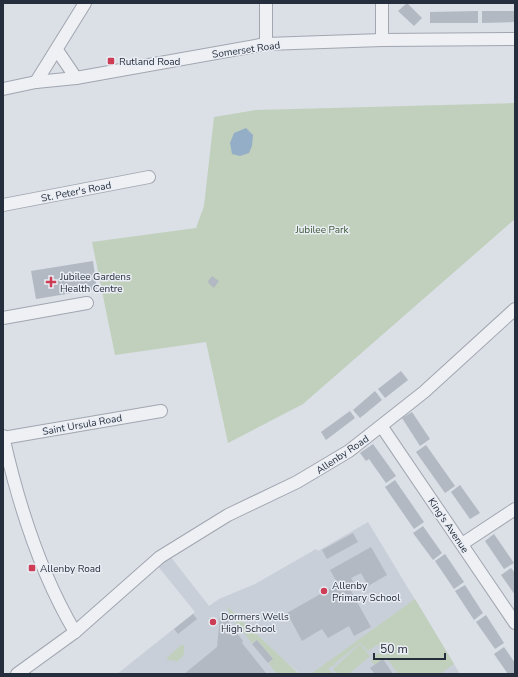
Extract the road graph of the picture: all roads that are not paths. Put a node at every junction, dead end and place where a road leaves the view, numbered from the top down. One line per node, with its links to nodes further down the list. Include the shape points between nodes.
1 (85, 3): 7 (street)
2 (266, 3): 6 (street)
3 (382, 3): 5 (street)
4 (515, 39): 5 (street, Somerset Road)
5 (382, 40): 6 (street, Somerset Road)
6 (266, 44): 8 (street, Somerset Road)
7 (57, 50): 8 (street); 9 (street)
8 (76, 78): 9 (street, Somerset Road)
9 (36, 82): 10 (street, Somerset Road)
10 (3, 89)
11 (149, 177): 12 (street, St. Peter's Road)
12 (3, 205)
13 (87, 303): 15 (street)
14 (515, 309): 17 (street, Allenby Road)
15 (3, 318)
16 (161, 411): 18 (street, Saint Ursula Road)
17 (382, 427): 21 (street, King's Avenue); 23 (street, Allenby Road, via 320,469 228,515 160,557)
18 (3, 437): 19 (street)
19 (8, 483): 23 (street, via 56,595)
20 (515, 509): 21 (street)
21 (462, 544): 22 (street, King's Avenue)
22 (515, 623)
23 (75, 632): 24 (street, Allenby Road)
24 (17, 674)

